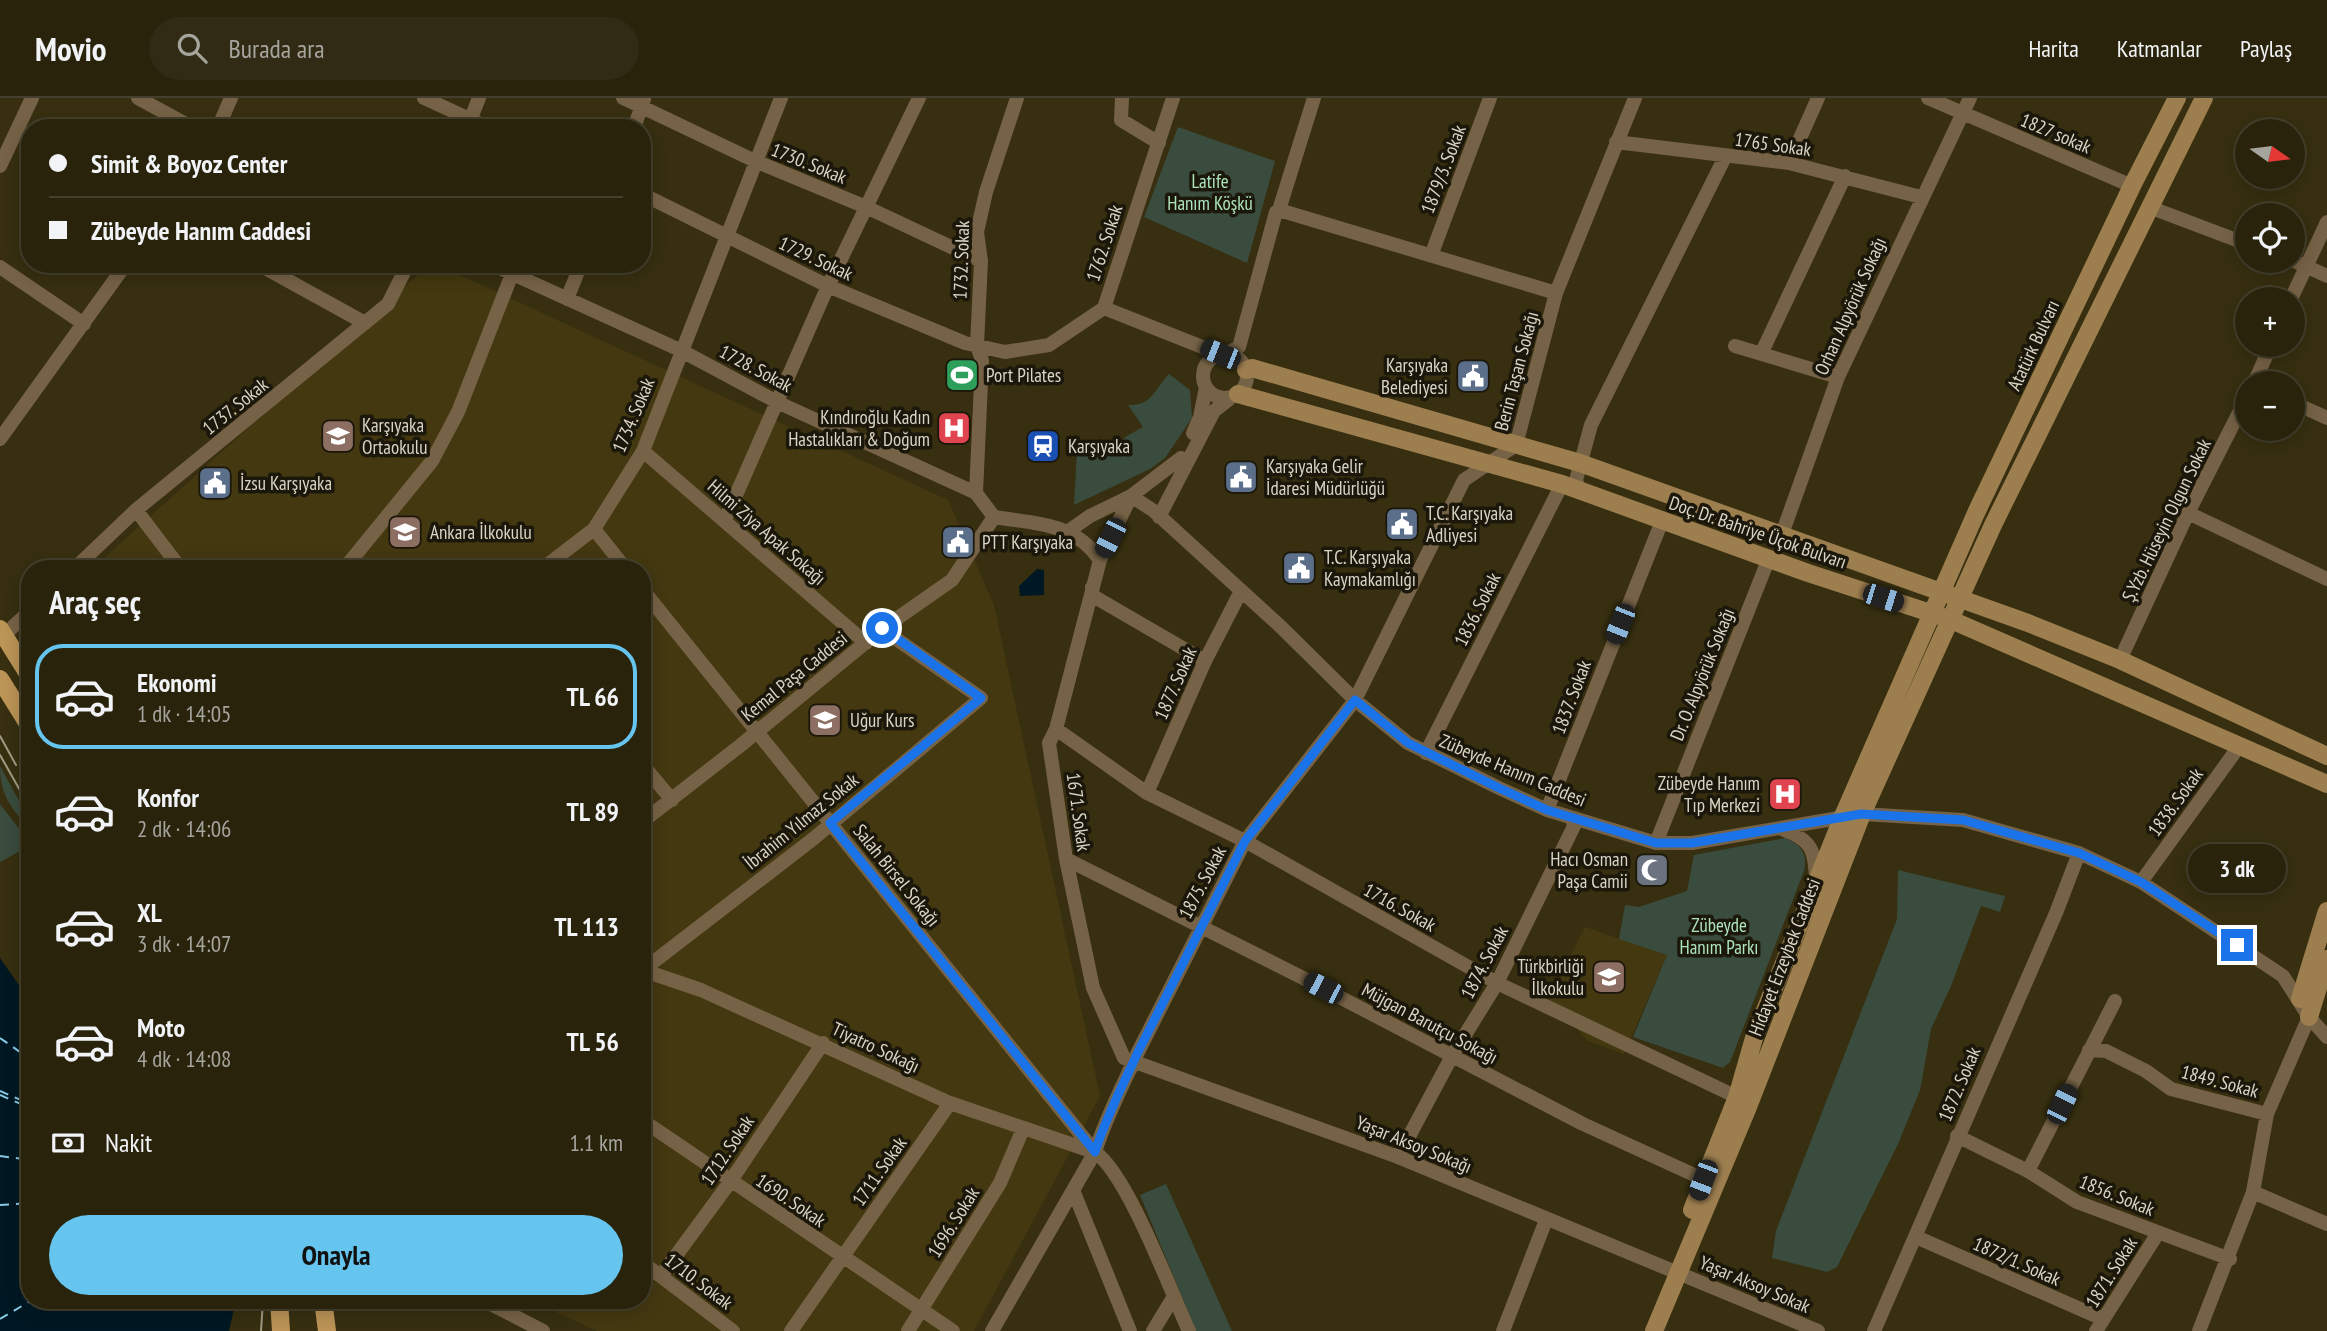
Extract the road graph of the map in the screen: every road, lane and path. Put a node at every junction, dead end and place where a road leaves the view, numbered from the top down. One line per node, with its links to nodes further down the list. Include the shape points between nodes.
1 (33, 98): 22 (street)
2 (138, 98): 23 (street)
3 (231, 98): 24 (street)
4 (424, 98): 25 (street)
5 (478, 98): 26 (street)
6 (623, 98): 20 (street, 1730. Sokak)
7 (781, 98): 32 (street, 1734. Sokak)
8 (919, 98): 39 (street)
9 (1017, 98): 47 (street, 1732. Sokak, via 977,232)
10 (1122, 98): 30 (street, via 1121,120)
11 (1173, 98): 30 (street, 1762. Sokak)
12 (1314, 98): 41 (street)
13 (1490, 98): 45 (street, 1879/3. Sokak)
14 (1635, 98): 29 (street, Berin Taşan Sokağı)
15 (1818, 98): 33 (street)
16 (1928, 98): 21 (street, 1827 sokak)
17 (1970, 98): 21 (street, Orhan Alpyörük Sokağı)
18 (2177, 98): 36 (main road, Atatürk Bulvarı)
19 (2204, 98): 40 (main road)
20 (643, 102): 27 (street); 32 (street, 1730. Sokak)
21 (1962, 114): 36 (street, 1827 sokak); 37 (street, Orhan Alpyörük Sokağı)
22 (23, 119)
23 (176, 119)
24 (222, 119)
25 (460, 119)
26 (471, 119)
27 (637, 119)
28 (21, 123): 34 (street)
29 (1616, 142): 31 (street, 1765 Sokak); 57 (street, Berin Taşan Sokağı)
30 (1159, 143): 59 (street, 1762. Sokak)
31 (1726, 157): 33 (street, 1765 Sokak); 80 (street, via 1591,425)
32 (755, 161): 39 (street, 1730. Sokak); 43 (street, 1734. Sokak)
33 (1789, 163): 35 (street, 1765 Sokak)
34 (0, 166)
35 (1845, 176): 37 (street, 1765 Sokak); 65 (street)
36 (2132, 186): 103 (main road, Atatürk Bulvarı, via 1976,513)
37 (1922, 197): 68 (street, Orhan Alpyörük Sokağı)
38 (651, 198): 43 (street, 1729. Sokak)
39 (866, 207): 47 (street, 1730. Sokak); 56 (street)
40 (2149, 207): 44 (street); 103 (main road)
41 (1279, 210): 45 (street); 66 (street, via 1239,347); 67 (street, via 1282,216)
42 (2327, 222): 46 (street)
43 (725, 235): 56 (street, 1729. Sokak); 64 (street, 1734. Sokak)
44 (2235, 239)
45 (1432, 253): 57 (street)
46 (2305, 253)
47 (981, 261): 62 (street, 1732. Sokak)
48 (2305, 265): 55 (street)
49 (0, 267): 61 (street)
50 (120, 273): 61 (street)
51 (274, 273): 60 (street)
52 (404, 273): 60 (street, 1737. Sokak, via 388,304)
53 (577, 273): 58 (street)
54 (512, 274): 58 (street, 1728. Sokak); 97 (street, via 458,412 432,461)
55 (2327, 276)
56 (828, 286): 62 (street, 1729. Sokak); 71 (street)
57 (1556, 293): 76 (street, Berin Taşan Sokağı)
58 (567, 299): 64 (street, 1728. Sokak)
59 (1104, 308): 62 (street, 1762. Sokak, via 1049,345 1005,352); 66 (street)
60 (365, 323): 84 (street, 1737. Sokak)
61 (84, 324): 75 (street)
62 (977, 345): 82 (street, 1732. Sokak, via 982,361)
63 (1735, 346): 65 (street)
64 (680, 350): 71 (street, 1728. Sokak); 77 (street, 1734. Sokak)
65 (1762, 352): 68 (street)
66 (1223, 354): 67 (street); 69 (street, via 1204,368)
67 (1245, 367): 70 (street, via 1245,383); 76 (main road, Doç. Dr. Bahriye Üçok Bulvarı)
68 (1838, 377): 92 (street, Orhan Alpyörük Sokağı)
69 (1206, 387): 70 (street, via 1217,397); 78 (street, via 1200,417)
70 (1235, 395): 79 (main road, Doç. Dr. Bahriye Üçok Bulvarı); 86 (street, via 1214,411)
71 (779, 402): 82 (street, 1728. Sokak); 88 (street)
72 (2305, 408): 73 (street)
73 (2327, 418)
74 (2235, 421): 85 (street, Ş.Yzb. Hüseyin Olgun Sokak)
75 (0, 439)
76 (1516, 445): 79 (street, Berin Taşan Sokağı); 80 (main road, Doç. Dr. Bahriye Üçok Bulvarı)
77 (643, 451): 88 (street, Hilmi Ziya Apak Sokağı); 90 (street, 1734. Sokak)
78 (1181, 458): 83 (street); 86 (street)
79 (1488, 461): 81 (main road, Doç. Dr. Bahriye Üçok Bulvarı); 114 (street, Berin Taşan Sokağı, via 1464,480)
80 (1580, 463): 81 (street); 92 (main road, Doç. Dr. Bahriye Üçok Bulvarı)
81 (1571, 486): 89 (main road, Doç. Dr. Bahriye Üçok Bulvarı); 119 (street, 1836. Sokak)
82 (976, 493): 87 (street, 1728. Sokak)
83 (1131, 496): 86 (street, Zübeyde Hanım Caddesi); 91 (street); 94 (street, 1671. Sokak)
84 (136, 510): 95 (street, 1737. Sokak); 96 (street)
85 (2188, 513): 100 (street); 110 (street, Ş.Yzb. Hüseyin Olgun Sokak)
86 (1157, 514): 102 (street, Zübeyde Hanım Caddesi)
87 (994, 517): 91 (street); 107 (street, Kemal Paşa Caddesi, via 952,580)
88 (725, 520): 109 (street, Hilmi Ziya Apak Sokağı)
89 (1662, 521): 93 (main road, Doç. Dr. Bahriye Üçok Bulvarı); 125 (street, 1837. Sokak)
90 (594, 529): 98 (street); 99 (street)
91 (1070, 530): 94 (street)
92 (1781, 537): 103 (main road, Doç. Dr. Bahriye Üçok Bulvarı)
93 (1769, 558): 105 (main road, Doç. Dr. Bahriye Üçok Bulvarı); 133 (street, Dr. O. Alpyörük Sokağı)
94 (1100, 559): 101 (street, 1671. Sokak)
95 (83, 560)
96 (174, 560)
97 (351, 560)
98 (554, 560)
99 (619, 560)
100 (2327, 579)
101 (1092, 587): 111 (street, via 1093,596); 116 (street, 1671. Sokak)
102 (1241, 591): 111 (street, 1877. Sokak); 114 (street, Zübeyde Hanım Caddesi)
103 (1949, 598): 105 (main road, Hidayet Erzeybek Caddesi); 110 (main road, Doç. Dr. Bahriye Üçok Bulvarı)
104 (651, 600): 117 (street, Salah Birsel Sokağı)
105 (1941, 617): 118 (main road, Doç. Dr. Bahriye Üçok Bulvarı); 126 (main road, Hidayet Erzeybek Caddesi); 128 (main road, Hidayet Erzeybek Caddesi)
106 (21, 618): 108 (street)
107 (882, 628): 109 (street, Kemal Paşa Caddesi); 130 (street, İbrahim Yılmaz Sokak, via 981,698)
108 (2, 632): 112 (main road)
109 (866, 643): 117 (street, Kemal Paşa Caddesi)
110 (2120, 660): 120 (main road, Doç. Dr. Bahriye Üçok Bulvarı)
111 (1205, 661): 123 (street, 1877. Sokak)
112 (21, 663)
113 (0, 679): 115 (main road)
114 (1355, 700): 119 (street, Zübeyde Hanım Caddesi); 132 (street, 1875. Sokak)
115 (21, 713)
116 (1056, 729): 123 (street, 1716. Sokak); 135 (street, 1671. Sokak, via 1049,743)
117 (757, 732): 124 (street, Kemal Paşa Caddesi); 130 (street, Salah Birsel Sokağı)
118 (2241, 745): 122 (main road, Doç. Dr. Bahriye Üçok Bulvarı); 136 (street, 1838. Sokak)
119 (1426, 753): 125 (street, Zübeyde Hanım Caddesi)
120 (2327, 757)
121 (651, 775): 124 (street)
122 (2327, 784)
123 (1147, 793): 132 (street, 1716. Sokak)
124 (672, 800): 127 (street, Kemal Paşa Caddesi)
125 (1547, 810): 129 (street, Zübeyde Hanım Caddesi)
126 (1861, 814): 128 (street, Zübeyde Hanım Caddesi); 134 (street, Zübeyde Hanım Caddesi, via 1963,820); 172 (main road, Hidayet Erzeybek Caddesi, via 1748,1107)
127 (651, 815)
128 (1843, 816): 131 (street, Zübeyde Hanım Caddesi); 137 (main road, Hidayet Erzeybek Caddesi)
129 (1572, 818): 133 (street, Zübeyde Hanım Caddesi); 143 (street, 1874. Sokak, via 1574,826)
130 (830, 823): 141 (street, İbrahim Yılmaz Sokak); 158 (street, Salah Birsel Sokağı)
131 (1782, 829): 133 (street, Zübeyde Hanım Caddesi, via 1692,843); 137 (street, via 1803,837 1811,849)
132 (1245, 841): 139 (street, 1875. Sokak); 143 (street, 1716. Sokak)
133 (1656, 843)
134 (2079, 853): 136 (street, Zübeyde Hanım Caddesi); 157 (street, 1872. Sokak)
135 (1066, 859): 139 (street, Müjgan Barutçu Sokağı); 151 (street, 1671. Sokak, via 1093,988 1124,1058)
136 (2141, 882): 144 (street, Zübeyde Hanım Caddesi, via 2283,975)
137 (1816, 884): 152 (main road, Hidayet Erzeybek Caddesi, via 1754,1038)
138 (2327, 911): 144 (main road)
139 (1199, 927): 150 (street, Müjgan Barutçu Sokağı); 151 (street, 1875. Sokak)
140 (2327, 958): 146 (main road)
141 (651, 964)
142 (651, 973): 148 (street, Tiyatro Sokağı)
143 (1497, 983): 150 (street, 1874. Sokak); 152 (street, 1716. Sokak)
144 (2300, 999): 146 (street, Zübeyde Hanım Caddesi)
145 (2115, 1001): 149 (street)
146 (2309, 1017): 147 (street, Zübeyde Hanım Caddesi); 154 (street)
147 (2327, 1037)
148 (822, 1043): 153 (street, Tiyatro Sokağı); 162 (street, 1712. Sokak)
149 (2089, 1050): 154 (street, 1849. Sokak, via 2106,1051 2171,1089); 160 (street)
150 (1452, 1056): 159 (street, 1874. Sokak); 161 (street, Müjgan Barutçu Sokağı)
151 (1133, 1063): 158 (street, 1875. Sokak); 159 (street, Yaşar Aksoy Sokağı)
152 (1737, 1097): 161 (main road, Hidayet Erzeybek Caddesi)
153 (950, 1102): 156 (street, Tiyatro Sokağı); 169 (street, 1711. Sokak)
154 (2267, 1114): 164 (street)
155 (651, 1126): 162 (street, 1690. Sokak)
156 (1023, 1129): 158 (street, Tiyatro Sokağı); 178 (street, 1696. Sokak, via 1000,1183)
157 (1957, 1136): 160 (street, 1856. Sokak); 168 (street, 1872. Sokak)
158 (1095, 1152): 163 (street, 1875. Sokak); 174 (street, Salah Birsel Sokağı, via 1129,1198)
159 (1398, 1157): 165 (street, Yaşar Aksoy Sokağı)
160 (2028, 1171): 167 (street, 1856. Sokak, via 2077,1202)
161 (1703, 1180): 172 (main road, Hidayet Erzeybek Caddesi)
162 (730, 1182): 169 (street, 1690. Sokak); 173 (street, 1712. Sokak)
163 (1073, 1190): 188 (street, 1875. Sokak); 189 (street)
164 (2253, 1192): 166 (street); 170 (street)
165 (1546, 1220): 172 (street, Yaşar Aksoy Sokağı); 192 (street)
166 (2327, 1224)
167 (2158, 1233): 170 (street, 1856. Sokak); 179 (street, 1871. Sokak)
168 (1916, 1237): 179 (street, 1872/1. Sokak); 196 (street, 1872. Sokak)
169 (843, 1258): 178 (street, 1690. Sokak); 185 (street, 1711. Sokak)
170 (2230, 1259): 180 (street)
171 (651, 1269): 173 (street, 1710. Sokak)
172 (1673, 1270): 193 (main road, Hidayet Erzeybek Caddesi); 194 (main road, Hidayet Erzeybek Caddesi); 195 (street, Yaşar Aksoy Sokak)
173 (661, 1276): 184 (street, 1710. Sokak)
174 (1173, 1298): 190 (street); 191 (street, Salah Birsel Sokağı)
175 (280, 1309): 181 (main road)
176 (324, 1309): 182 (main road)
177 (500, 1309): 183 (street)
178 (921, 1310): 186 (street, 1696. Sokak); 187 (street, 1690. Sokak)
179 (2100, 1325)
180 (2201, 1328): 197 (street)
181 (281, 1331)
182 (327, 1331)
183 (543, 1331)
184 (733, 1331)
185 (791, 1331)
186 (908, 1331)
187 (953, 1331)
188 (992, 1331)
189 (1130, 1331)
190 (1153, 1331)
191 (1189, 1331)
192 (1503, 1331)
193 (1643, 1331)
194 (1654, 1331)
195 (1818, 1331)
196 (1874, 1331)
197 (2218, 1331)

